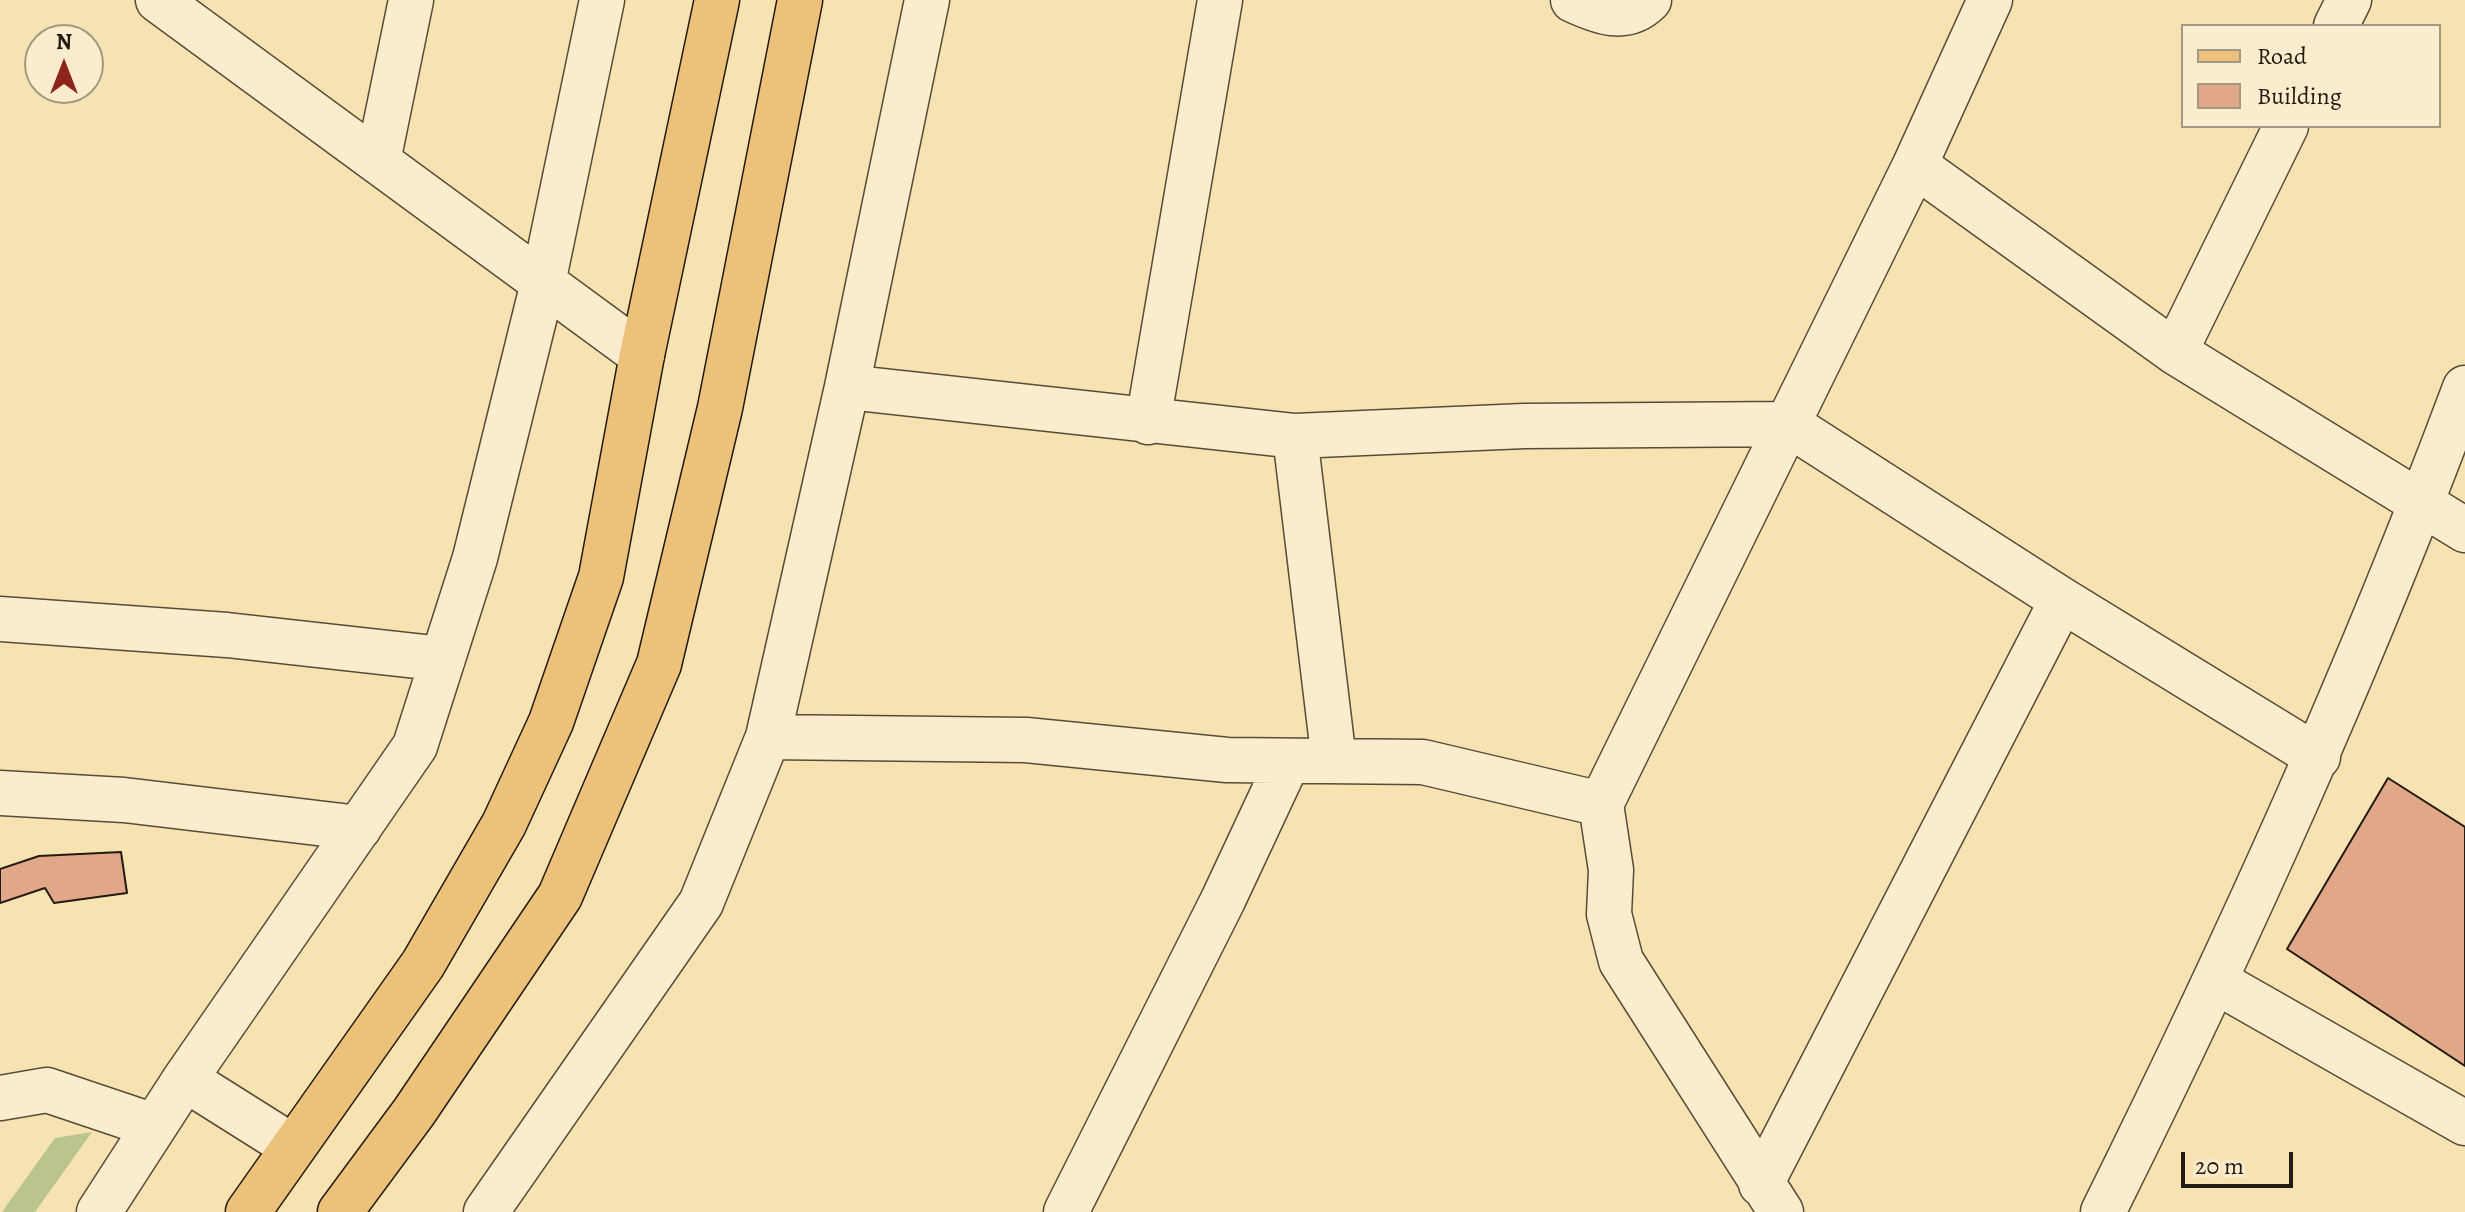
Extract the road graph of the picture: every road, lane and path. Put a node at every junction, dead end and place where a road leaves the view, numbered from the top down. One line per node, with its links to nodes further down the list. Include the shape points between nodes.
1 (158, 0): 14 (street)
2 (411, 0): 14 (street)
3 (602, 0): 16 (street)
4 (717, 0): 18 (main road)
5 (800, 0): 45 (main road, via 720,408 659,664 560,896)
6 (927, 0): 19 (street)
7 (1220, 0): 21 (street)
8 (1573, 0): 9 (street, via 1619,15 1639,10)
9 (1649, 0)
10 (1990, 0): 15 (street)
11 (2349, 0): 12 (street)
12 (2337, 24)
13 (2285, 128): 17 (street)
14 (378, 161): 16 (street)
15 (1915, 165): 17 (street); 22 (street)
16 (543, 283): 18 (street); 28 (street, via 475,558)
17 (2175, 352): 24 (street)
18 (642, 355): 41 (main road, via 601,577 551,722 504,824 423,964)
19 (847, 387): 21 (street); 29 (street)
20 (2465, 388): 24 (street)
21 (1148, 422): 23 (street)
22 (1788, 424): 23 (street, via 1524,426); 26 (street); 34 (street)
23 (1295, 436): 32 (street)
24 (2422, 503): 25 (street); 30 (street)
25 (2465, 530)
26 (2062, 600): 30 (street); 42 (street)
27 (0, 619): 28 (street, via 227,635)
28 (443, 659): 35 (street, via 415,746)
29 (768, 737): 31 (street, via 1026,740); 46 (street, via 701,903)
30 (2318, 757): 36 (street)
31 (1288, 761): 32 (street); 47 (street)
32 (1334, 761): 34 (street, via 1423,762)
33 (0, 793): 35 (street, via 124,800)
34 (1601, 804): 42 (street, via 1611,870 1609,914 1621,961)
35 (359, 828): 37 (street)
36 (2217, 982): 39 (street); 48 (street)
37 (185, 1079): 40 (street); 41 (street)
38 (0, 1098): 40 (street, via 47,1090)
39 (2465, 1123)
40 (154, 1126): 43 (street)
41 (293, 1147): 44 (main road)
42 (1771, 1198)
43 (99, 1212)
44 (248, 1212)
45 (340, 1212)
46 (486, 1212)
47 (1066, 1212)
48 (2103, 1212)

